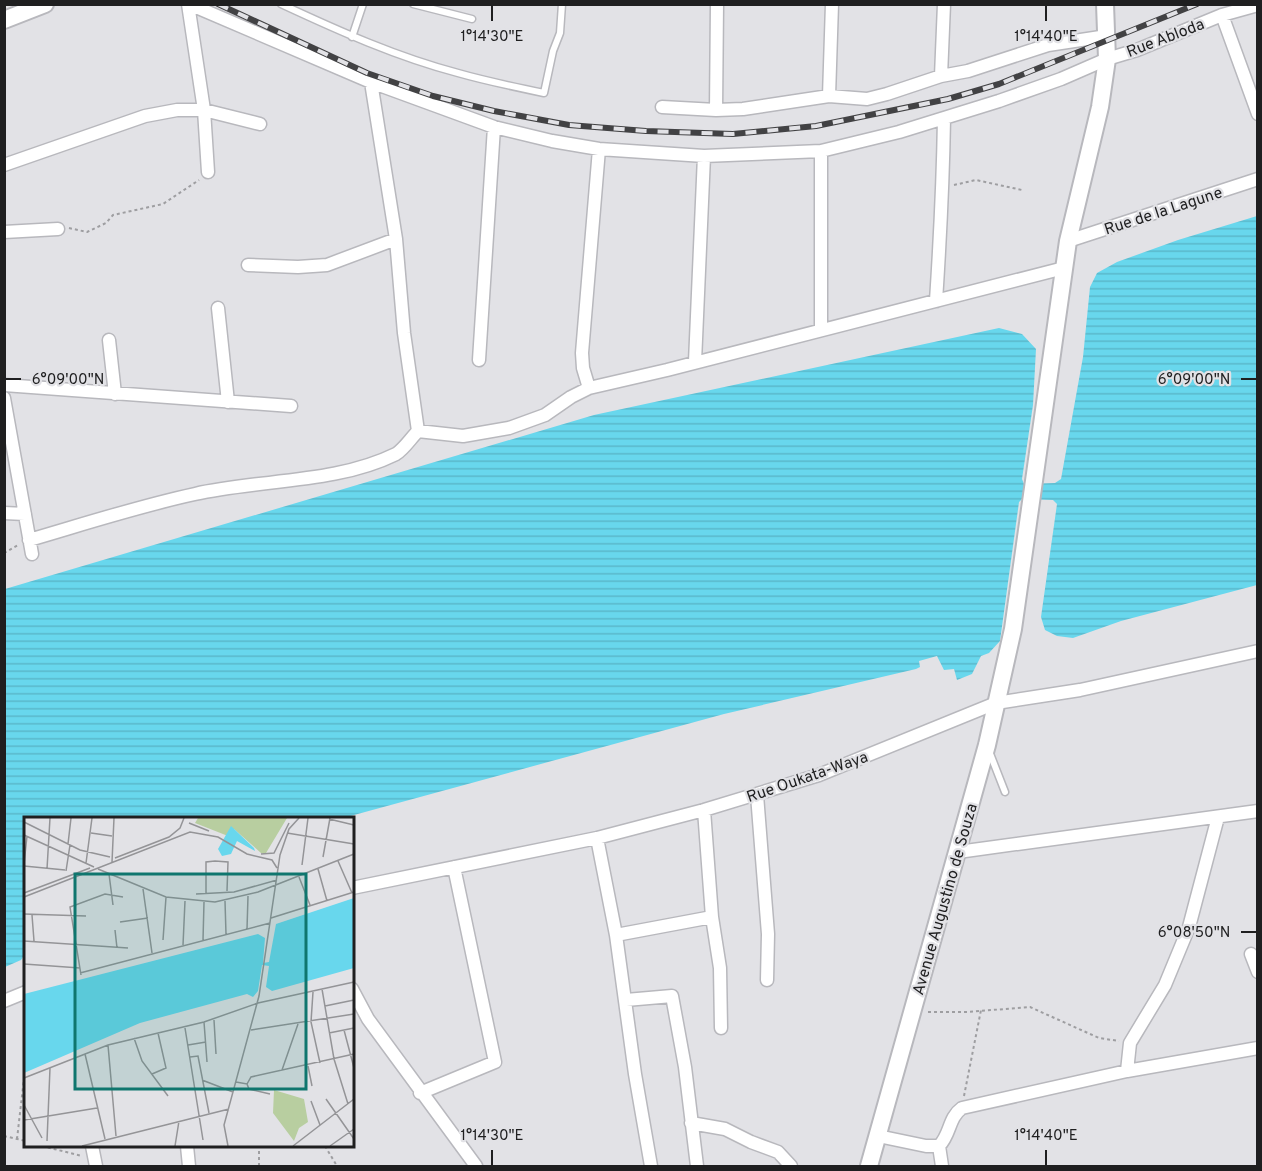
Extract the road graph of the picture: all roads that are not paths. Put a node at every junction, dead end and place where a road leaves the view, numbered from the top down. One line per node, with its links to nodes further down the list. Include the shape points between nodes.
1 (45, 4): 14 (main road)
2 (188, 4): 19 (street, Rue Abloda); 22 (street)
3 (281, 4): 16 (lane)
4 (363, 4): 16 (lane)
5 (413, 4): 13 (lane)
6 (562, 4): 16 (lane, via 560,33 544,93 457,73)
7 (717, 4): 23 (street)
8 (832, 4): 20 (street)
9 (944, 4): 18 (street)
10 (1106, 4): 15 (main road, Avenue Augustino de Souza)
11 (1257, 5): 12 (street, Rue Abloda)
12 (1222, 15): 17 (street, Rue Abloda); 24 (street)
13 (472, 19)
14 (4, 20)
15 (1107, 36): 17 (main road, Avenue Augustino de Souza); 18 (street, via 1048,45)
16 (352, 37)
17 (1107, 59): 25 (street, Rue Abloda); 37 (main road, Avenue Augustino de Souza, via 1100,107)
18 (941, 76): 20 (street, via 867,99)
19 (371, 82): 27 (street, Rue Abloda); 36 (street)
20 (830, 96): 23 (street)
21 (662, 107): 23 (street)
22 (204, 110): 26 (street); 31 (street, via 145,116); 32 (street)
23 (716, 110)
24 (1257, 114)
25 (944, 119): 29 (street, Rue Abloda); 40 (street)
26 (260, 124)
27 (494, 128): 28 (street, Rue Abloda); 44 (street)
28 (599, 149): 30 (street, Rue Abloda); 47 (street, via 582,353)
29 (820, 151): 30 (street, Rue Abloda); 42 (street)
30 (704, 156): 45 (street)
31 (4, 165)
32 (208, 172)
33 (1257, 179): 37 (street, Rue de la Lagune)
34 (58, 229): 35 (street)
35 (4, 232)
36 (396, 239): 38 (street, via 327,265); 52 (street)
37 (1068, 241): 39 (main road, Avenue Augustino de Souza)
38 (248, 265)
39 (1064, 268): 40 (street); 58 (main road, Avenue Augustino de Souza, via 1012,629)
40 (936, 301): 42 (street)
41 (218, 308): 50 (street)
42 (821, 330): 45 (street)
43 (108, 340): 48 (street)
44 (479, 360)
45 (695, 362): 47 (street)
46 (4, 385): 48 (street)
47 (590, 388): 52 (street, via 545,415 509,428 463,436)
48 (115, 394): 50 (street)
49 (4, 398): 54 (street)
50 (228, 402): 51 (street)
51 (291, 406)
52 (418, 431): 55 (street, via 398,453 370,463 330,474 193,494)
53 (4, 513): 54 (street)
54 (25, 514): 55 (street)
55 (29, 540): 56 (street)
56 (32, 554)
57 (1257, 651): 58 (street, Rue Oukata-Waya, via 1080,690)
58 (996, 703): 59 (main road, Avenue Augustino de Souza); 61 (street, Rue Oukata-Waya, via 819,775)
59 (987, 745): 60 (lane); 66 (main road, Avenue Augustino de Souza)
60 (1005, 792)
61 (757, 795): 62 (street, Rue Oukata-Waya); 73 (street, via 768,934)
62 (704, 810): 65 (street, Rue Oukata-Waya); 69 (street)
63 (1257, 811): 64 (street)
64 (1218, 817): 66 (street); 80 (street, via 1189,927 1165,985 1130,1043)
65 (597, 838): 67 (street, Rue Oukata-Waya); 70 (street)
66 (958, 852): 83 (main road, Avenue Augustino de Souza)
67 (454, 867): 68 (street, Rue Oukata-Waya); 81 (street, via 495,1062)
68 (354, 888)
69 (712, 917): 70 (street); 78 (street, via 720,968)
70 (616, 935): 76 (street)
71 (1251, 954): 72 (street)
72 (1257, 972)
73 (767, 980)
74 (24, 993): 77 (street)
75 (354, 993): 81 (street)
76 (626, 1000): 82 (street, via 672,996); 90 (street)
77 (4, 1001)
78 (721, 1028)
79 (1257, 1048): 80 (street)
80 (1127, 1071): 84 (street, via 962,1108 956,1112 946,1139)
81 (420, 1093): 89 (street)
82 (692, 1123): 91 (street); 92 (street, via 725,1129 778,1152)
83 (878, 1136): 84 (street); 93 (main road, Avenue Augustino de Souza)
84 (939, 1146): 94 (street)
85 (92, 1147): 87 (street)
86 (187, 1147): 88 (street)
87 (96, 1164)
88 (189, 1167)
89 (476, 1167)
90 (651, 1167)
91 (697, 1167)
92 (791, 1167)
93 (869, 1167)
94 (942, 1167)

